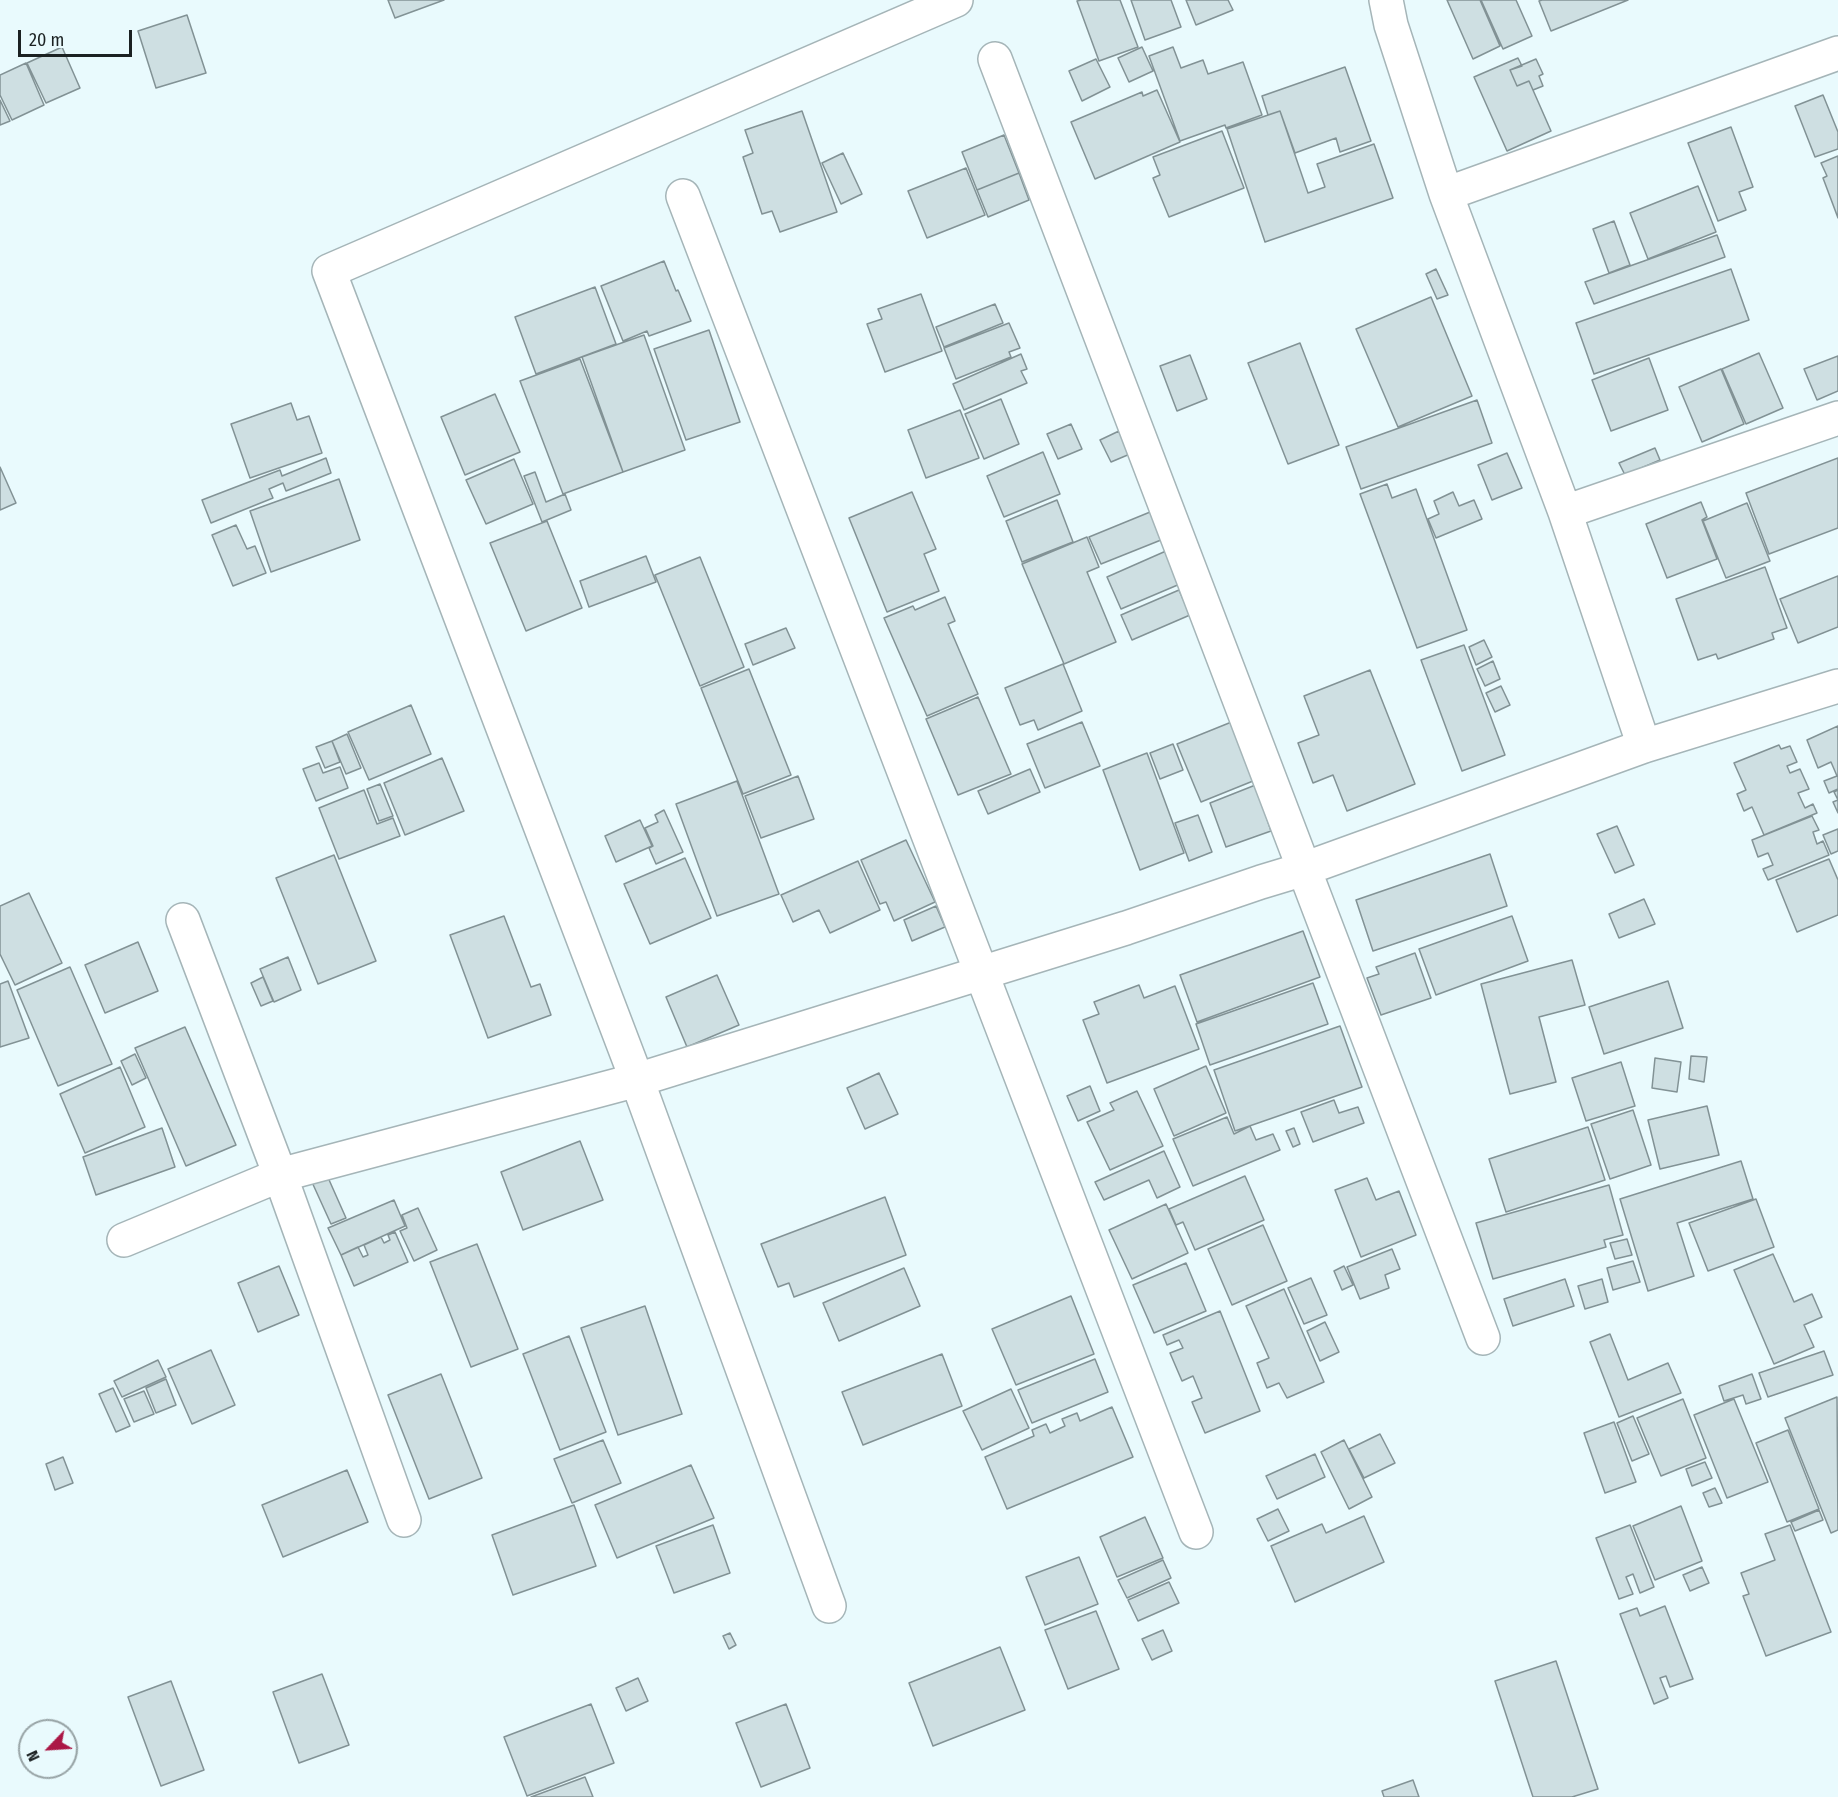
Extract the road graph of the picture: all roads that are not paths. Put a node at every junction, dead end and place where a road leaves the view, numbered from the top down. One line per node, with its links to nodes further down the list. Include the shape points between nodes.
1 (956, 0): 14 (street, via 329,271)
2 (1386, 0): 5 (street)
3 (1838, 53): 5 (street)
4 (995, 59): 11 (street)
5 (1446, 194): 8 (street)
6 (683, 196): 13 (street)
7 (1838, 418): 8 (street)
8 (1565, 512): 10 (street)
9 (1838, 686): 10 (street)
10 (1644, 746): 11 (street)
11 (1304, 869): 13 (street); 17 (street)
12 (183, 920): 15 (street)
13 (982, 972): 14 (street); 19 (street)
14 (637, 1080): 15 (street); 20 (street)
15 (280, 1175): 16 (street); 18 (street)
16 (124, 1240)
17 (1483, 1338)
18 (404, 1520)
19 (1196, 1532)
20 (829, 1606)

